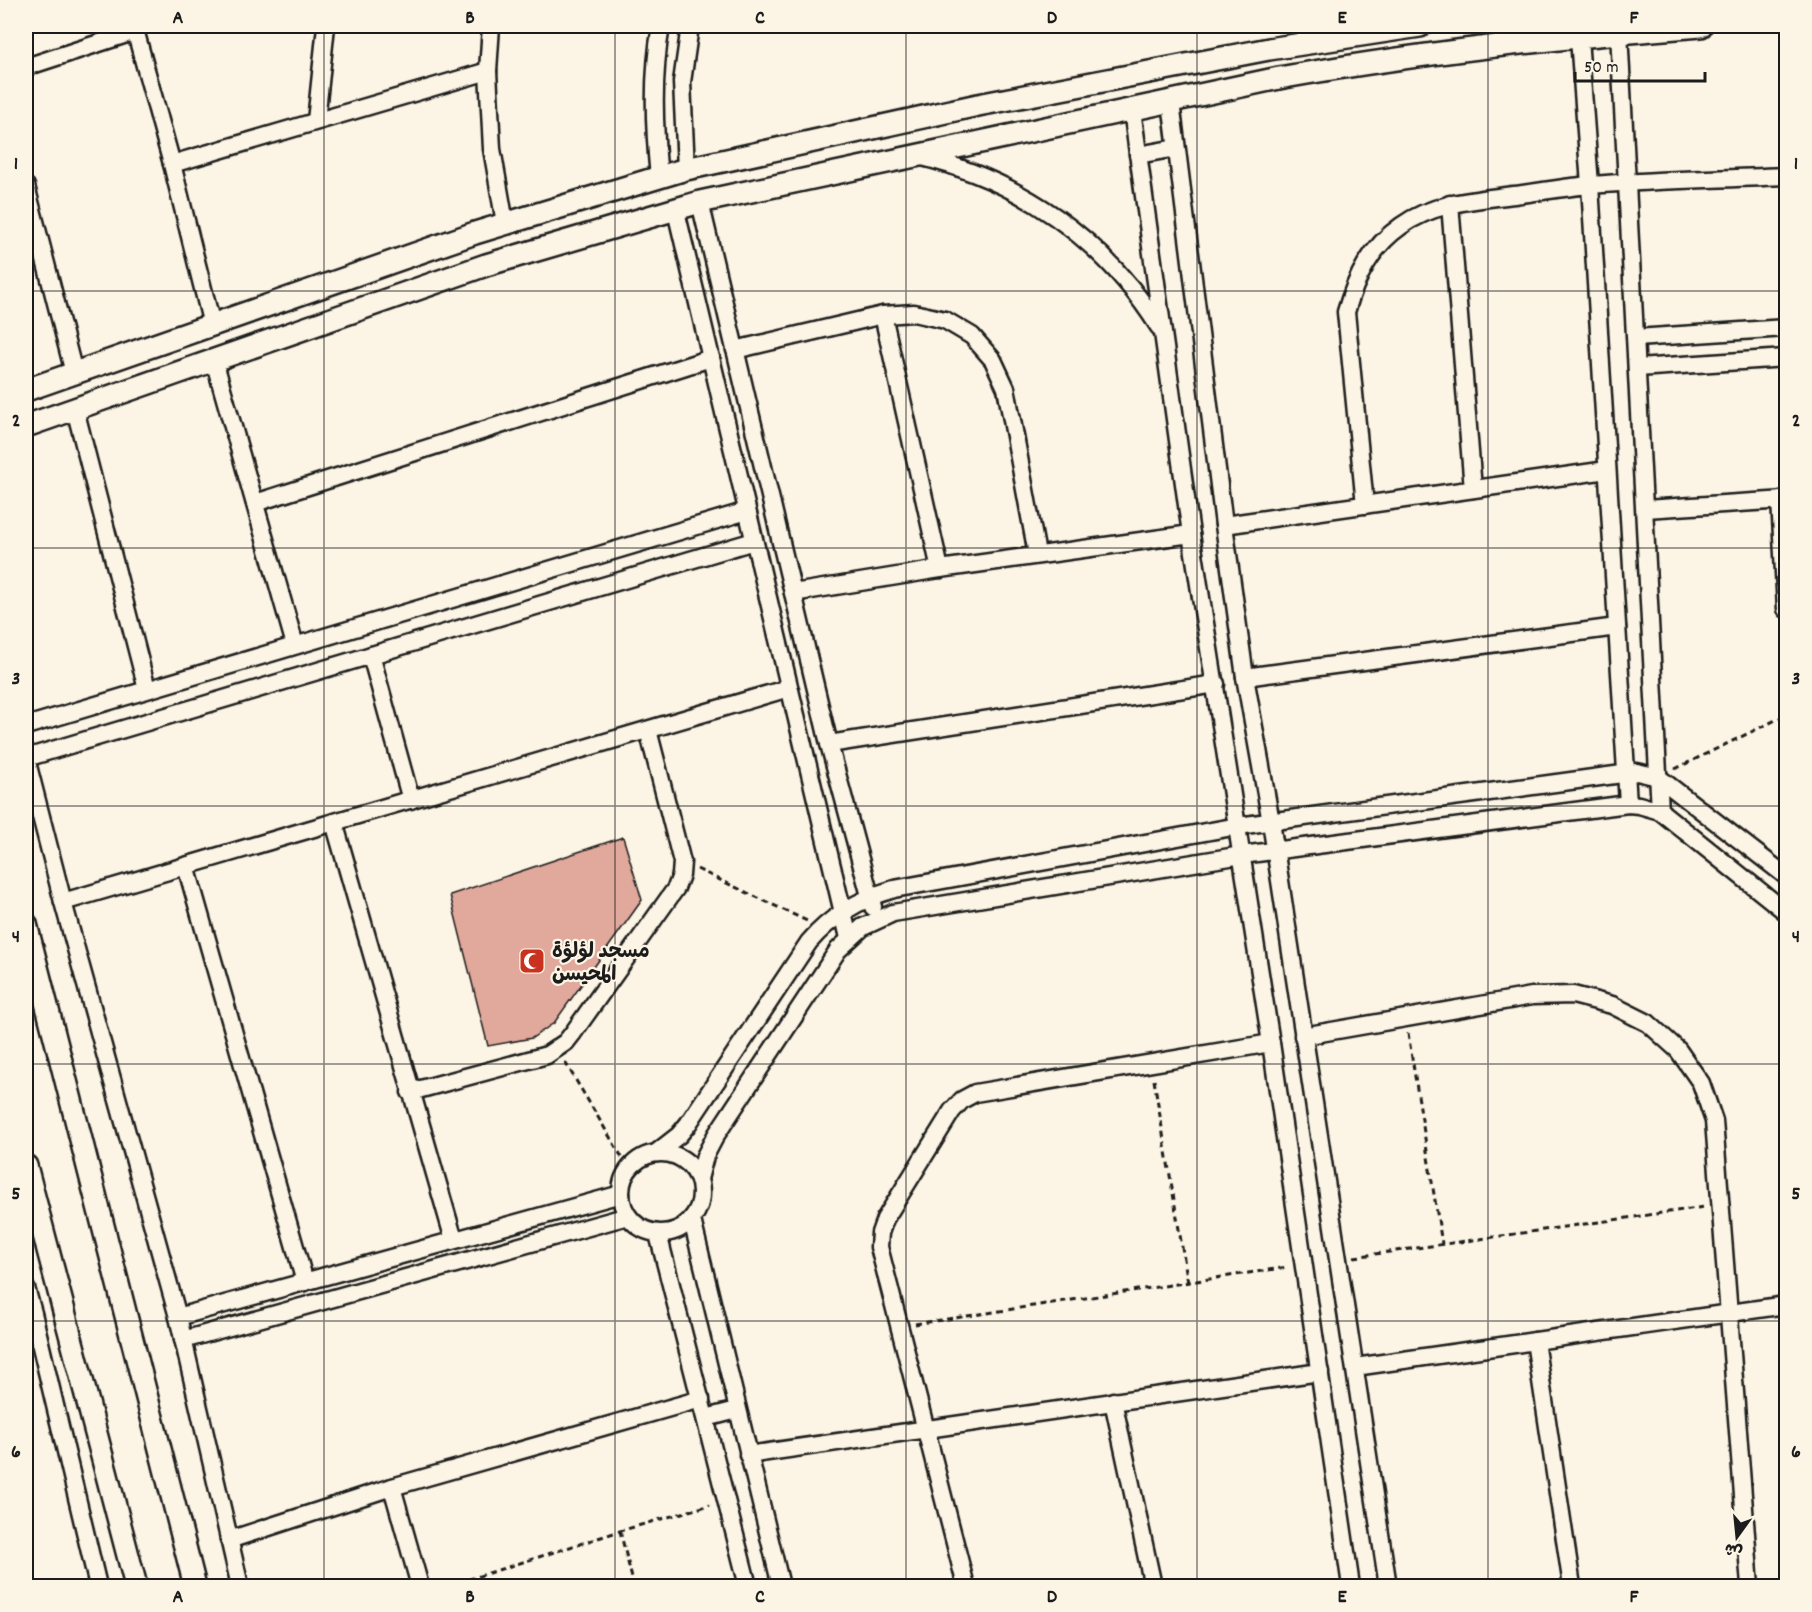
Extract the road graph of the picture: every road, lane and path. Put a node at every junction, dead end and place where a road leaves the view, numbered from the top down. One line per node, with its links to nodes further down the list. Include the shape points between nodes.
1 (327, 26): 14 (street)
2 (491, 26): 11 (street)
3 (661, 26): 21 (street, via 654,90)
4 (690, 26): 19 (street, via 682,82)
5 (1420, 26): 19 (street, via 1269,49 978,105)
6 (1701, 26): 8 (street)
7 (135, 28): 10 (street); 18 (street)
8 (1619, 32): 9 (street); 22 (street)
9 (1579, 38): 12 (street, via 1343,67); 23 (street)
10 (26, 67)
11 (488, 71): 14 (street); 28 (street, via 492,149)
12 (1171, 102): 13 (street); 15 (street)
13 (1132, 110): 16 (street); 17 (street)
14 (316, 121): 18 (street)
15 (1176, 148): 16 (street); 52 (street)
16 (1138, 155): 34 (street)
17 (917, 156): 25 (street); 34 (street, via 998,183 1063,222 1113,266)
18 (172, 164): 32 (street)
19 (686, 169): 21 (street)
20 (1786, 176): 22 (street)
21 (659, 178): 28 (street)
22 (1628, 183): 23 (street); 35 (street)
23 (1590, 185): 26 (street); 45 (street)
24 (26, 186): 41 (street)
25 (700, 202): 27 (street); 36 (street)
26 (1450, 204): 46 (street); 49 (street, via 1425,212 1382,242 1357,278 1346,312)
27 (676, 211): 30 (street); 37 (street)
28 (505, 223): 29 (street)
29 (476, 233): 30 (street); 32 (street)
30 (486, 264): 39 (street)
31 (883, 315): 36 (street); 55 (street, via 914,313 945,320 972,336 993,360 1006,388); 56 (street)
32 (212, 325): 41 (street)
33 (1786, 328): 35 (street)
34 (1163, 334): 53 (street)
35 (1636, 338): 40 (street)
36 (735, 350): 57 (street)
37 (711, 358): 48 (street); 51 (street)
38 (1786, 358): 40 (street)
39 (214, 360): 43 (street); 48 (street)
40 (1637, 368): 50 (street)
41 (74, 373): 42 (street)
42 (26, 390)
43 (75, 409): 44 (street); 65 (street)
44 (26, 426)
45 (1607, 470): 46 (street); 59 (street)
46 (1473, 489): 49 (street)
47 (1783, 500): 50 (street); 58 (street)
48 (255, 503): 60 (street)
49 (1365, 505): 52 (street)
50 (1645, 509): 72 (street)
51 (747, 511): 54 (street); 60 (street)
52 (1224, 525): 62 (street)
53 (1191, 534): 55 (street); 63 (street)
54 (754, 541): 61 (street); 64 (street)
55 (1037, 554): 56 (street)
56 (940, 569): 57 (street)
57 (793, 593): 69 (street)
58 (1786, 609)
59 (1617, 627): 62 (street); 71 (street)
60 (295, 645): 65 (street)
61 (371, 655): 70 (street); 73 (street)
62 (1245, 678): 77 (street)
63 (1216, 684): 69 (street); 78 (street)
64 (789, 688): 68 (street); 86 (street)
65 (147, 689): 67 (street)
66 (1786, 715): 72 (path)
67 (26, 726)
68 (648, 730): 73 (street); 81 (street)
69 (829, 744): 84 (street)
70 (26, 758): 85 (street)
71 (1626, 773): 72 (street); 74 (street); 77 (street)
72 (1658, 777): 75 (street); 83 (street)
73 (411, 800): 76 (street)
74 (1628, 804): 75 (street); 79 (street)
75 (1660, 811): 87 (street)
76 (334, 822): 82 (street); 97 (street)
77 (1271, 822): 78 (street); 79 (street)
78 (1238, 826): 80 (street); 84 (street, via 907,886)
79 (1275, 850): 80 (street); 93 (street)
80 (1242, 855): 88 (street, via 909,909); 94 (street)
81 (682, 862): 90 (path); 95 (street, via 676,888 573,1033)
82 (186, 866): 85 (street); 108 (street)
83 (1786, 876)
84 (869, 897): 86 (street); 88 (street)
85 (63, 902): 113 (street)
86 (843, 910): 90 (street); 91 (street)
87 (1786, 912)
88 (877, 919): 91 (street)
89 (26, 924): 130 (street)
90 (821, 928): 98 (street, via 688,1124)
91 (849, 938): 101 (street, via 828,963 716,1135)
92 (1405, 1018): 93 (street); 107 (path); 112 (street, via 1532,996 1573,995 1612,1005 1648,1023 1678,1050 1701,1083 1714,1121)
93 (1303, 1036): 116 (street)
94 (1271, 1044): 96 (street); 117 (street)
95 (557, 1049): 97 (street); 100 (path)
96 (1151, 1062): 109 (path); 122 (street, via 975,1093 962,1100 885,1219 879,1247)
97 (410, 1092): 106 (street)
98 (657, 1153): 100 (street, via 636,1161); 101 (street, via 678,1156 694,1169)
99 (26, 1166): 129 (street)
100 (629, 1169): 102 (street)
101 (699, 1179): 104 (street, via 702,1200)
102 (621, 1194): 103 (street); 106 (street)
103 (628, 1216): 105 (street, via 641,1228); 114 (street)
104 (692, 1220): 105 (street, via 673,1232); 120 (street)
105 (658, 1234): 118 (street)
106 (454, 1240): 108 (street)
107 (1442, 1244)
108 (305, 1282): 113 (street)
109 (1188, 1283)
110 (26, 1289): 128 (street)
111 (1786, 1305): 112 (street)
112 (1729, 1314): 115 (street); 142 (street)
113 (178, 1317): 114 (street)
114 (183, 1340): 127 (street)
115 (1535, 1341): 116 (street); 141 (street)
116 (1356, 1367): 140 (street)
117 (1320, 1372): 119 (street); 139 (street)
118 (701, 1399): 121 (street); 124 (street)
119 (1113, 1401): 122 (street); 138 (street)
120 (737, 1410): 121 (street); 123 (street)
121 (706, 1418): 125 (street)
122 (925, 1428): 123 (street); 137 (street)
123 (748, 1455): 136 (street)
124 (392, 1487): 127 (street); 132 (street)
125 (727, 1500): 126 (path); 135 (street)
126 (620, 1531): 133 (path); 134 (path)
127 (229, 1540): 131 (street)
128 (98, 1587)
129 (136, 1587)
130 (195, 1587)
131 (240, 1587)
132 (420, 1587)
133 (448, 1587)
134 (634, 1587)
135 (748, 1587)
136 (781, 1587)
137 (966, 1587)
138 (1153, 1587)
139 (1351, 1587)
140 (1388, 1587)
141 (1572, 1587)
142 (1750, 1587)

